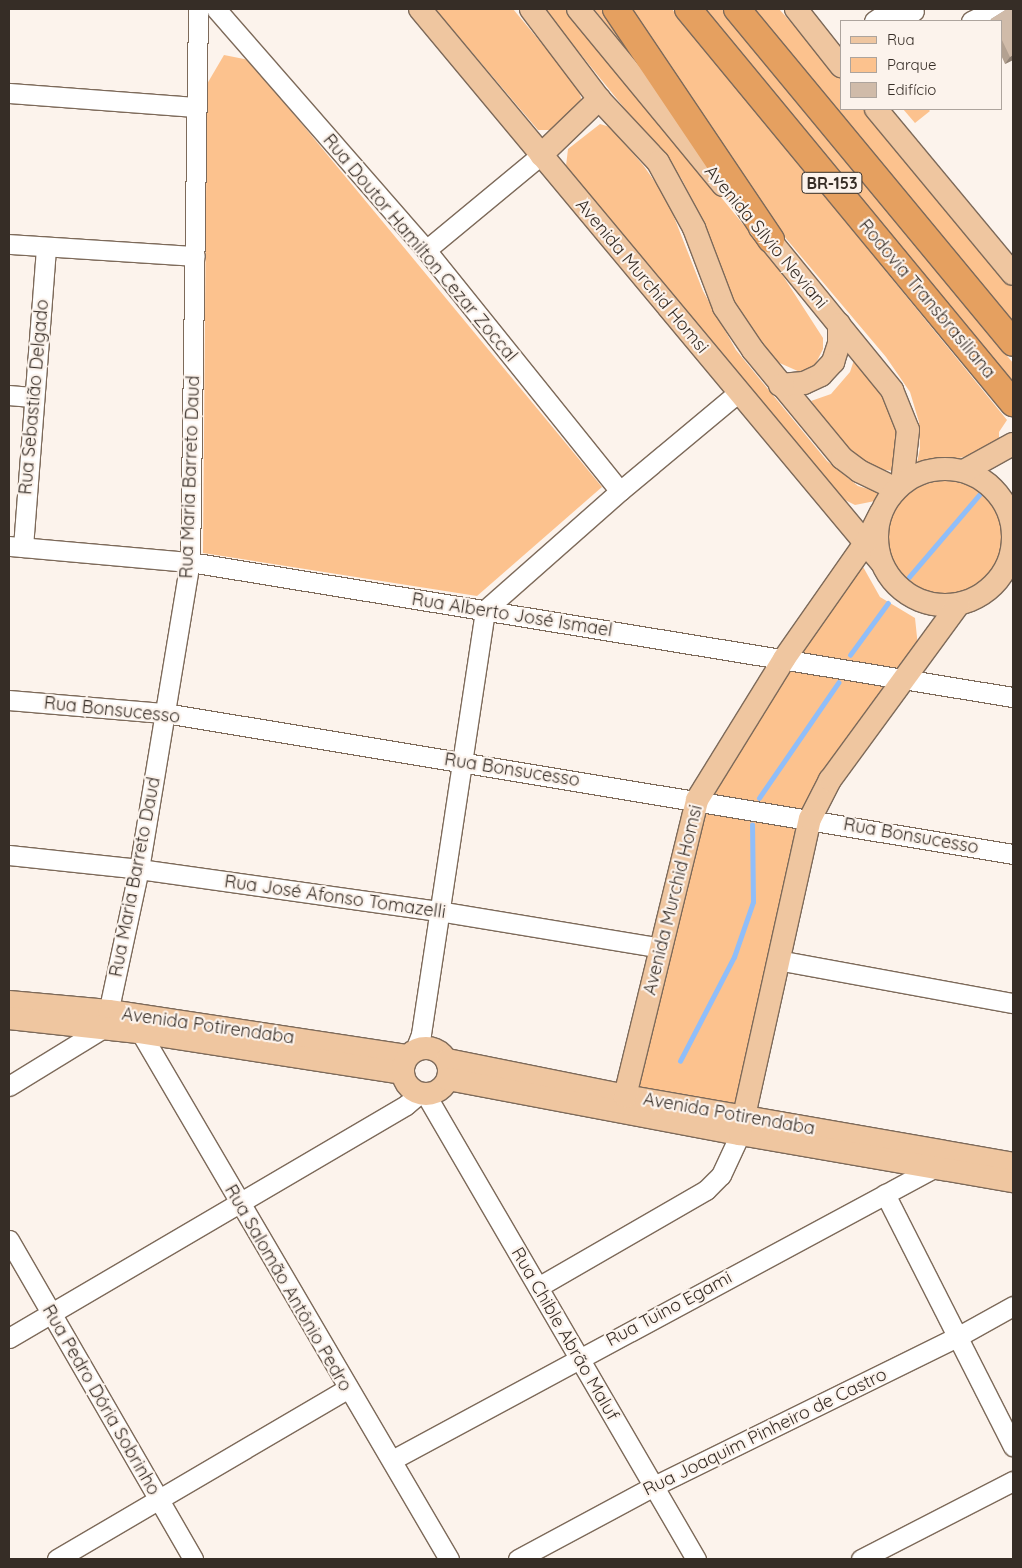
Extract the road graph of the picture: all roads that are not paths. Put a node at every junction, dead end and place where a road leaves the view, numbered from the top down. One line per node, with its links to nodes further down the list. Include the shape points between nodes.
1 (198, 9): 17 (street, Rua Maria Barreto Daud)
2 (216, 9): 23 (street, Rua Doutor Hamilton Cezar Zoccal)
3 (420, 9): 19 (main road, Avenida Murchid Homsi)
4 (531, 9): 16 (main road)
5 (578, 9): 20 (main road, Avenida Sílvio Neviani)
6 (616, 9): 20 (highway)
7 (688, 9): 32 (highway, Rodovia Transbrasiliana / BR-153)
8 (737, 9): 27 (highway, BR-153)
9 (796, 9): 14 (main road)
10 (892, 9): 12 (street)
11 (996, 9): 13 (street)
12 (876, 20)
13 (973, 20)
14 (838, 57)
15 (9, 93): 17 (street)
16 (599, 99): 19 (main road); 28 (main road, via 658,162 694,228 724,307)
17 (195, 107): 24 (street, Rua Maria Barreto Daud)
18 (877, 110): 25 (main road)
19 (541, 155): 23 (street); 29 (main road, Avenida Murchid Homsi)
20 (771, 240): 26 (main road, Avenida Sílvio Neviani)
21 (9, 244): 22 (street)
22 (46, 247): 24 (street); 31 (street, Rua Sebastião Delgado)
23 (426, 250): 36 (street, Rua Doutor Hamilton Cezar Zoccal)
24 (195, 256): 41 (street, Rua Maria Barreto Daud)
25 (1013, 274)
26 (838, 324): 28 (main road, via 839,344 833,362 821,375 804,383); 35 (main road, Avenida Sílvio Neviani, via 892,390 903,413 908,447)
27 (1013, 343)
28 (780, 385): 35 (main road, via 842,458 859,471)
29 (739, 392): 36 (street); 39 (main road, Avenida Murchid Homsi)
30 (9, 395): 31 (street)
31 (34, 397): 40 (street, Rua Sebastião Delgado)
32 (1013, 403)
33 (1013, 444): 34 (main road)
34 (964, 471): 35 (main road, via 932,470); 37 (main road, via 990,486)
35 (899, 486): 38 (main road)
36 (620, 491): 45 (street)
37 (1011, 506): 43 (main road, via 1013,543)
38 (881, 513): 39 (main road, Avenida Murchid Homsi); 42 (main road, via 877,540)
39 (866, 542): 42 (main road, Avenida Murchid Homsi); 46 (main road, Avenida Murchid Homsi)
40 (16, 547): 41 (street, Rua Alberto José Ismael)
41 (190, 562): 45 (street, Rua Alberto José Ismael); 50 (street, Rua Maria Barreto Daud)
42 (881, 562): 44 (main road, via 892,580 908,595 938,605)
43 (1004, 584): 44 (main road)
44 (959, 604): 47 (main road)
45 (485, 610): 46 (street, Rua Alberto José Ismael); 51 (street)
46 (784, 659): 47 (street, Rua Alberto José Ismael); 52 (main road, Avenida Murchid Homsi)
47 (904, 680): 48 (street, Rua Alberto José Ismael); 53 (main road, via 830,780)
48 (1013, 696)
49 (9, 700): 50 (street, Rua Bonsucesso)
50 (165, 713): 51 (street, Rua Bonsucesso); 56 (street, Rua Maria Barreto Daud)
51 (462, 762): 52 (street, Rua Bonsucesso); 57 (street)
52 (697, 800): 53 (street, Rua Bonsucesso); 58 (main road, Avenida Murchid Homsi)
53 (810, 819): 54 (street, Rua Bonsucesso); 59 (main road)
54 (1013, 854)
55 (9, 855): 56 (street, Rua José Afonso Tomazelli)
56 (138, 869): 57 (street, Rua José Afonso Tomazelli); 63 (street, Rua Maria Barreto Daud)
57 (438, 911): 58 (street, Rua José Afonso Tomazelli); 64 (street)
58 (661, 948): 66 (main road, Avenida Murchid Homsi)
59 (778, 960): 61 (street); 67 (main road)
60 (9, 1002): 63 (main road, Avenida Potirendaba)
61 (1013, 1003)
62 (9, 1018): 63 (main road, Avenida Potirendaba)
63 (121, 1021): 64 (main road, Avenida Potirendaba); 65 (street); 72 (street, Rua Salomão Antônio Pedro)
64 (423, 1075): 66 (main road, Avenida Potirendaba); 67 (main road, Avenida Potirendaba); 72 (street); 74 (street, Rua Chible Abrão Maluf)
65 (9, 1086)
66 (625, 1096): 67 (main road, Avenida Potirendaba)
67 (742, 1125): 68 (main road, Avenida Potirendaba); 74 (street, via 721,1175 706,1190)
68 (934, 1160): 69 (main road, Avenida Potirendaba); 70 (main road, Avenida Potirendaba); 71 (street, Rua Tuino Egami)
69 (1013, 1164)
70 (1013, 1181)
71 (885, 1194): 77 (street); 79 (street, Rua Tuino Egami)
72 (238, 1204): 76 (street); 80 (street, Rua Salomão Antônio Pedro)
73 (9, 1240): 76 (street, Rua Pedro Dória Sobrinho)
74 (538, 1287): 79 (street, Rua Chible Abrão Maluf)
75 (1013, 1306): 77 (street, Rua Joaquim Pinheiro de Castro)
76 (51, 1313): 78 (street); 85 (street, Rua Pedro Dória Sobrinho)
77 (959, 1336): 81 (street); 84 (street, Rua Joaquim Pinheiro de Castro)
78 (9, 1338)
79 (578, 1358): 82 (street, Rua Tuino Egami); 84 (street, Rua Chible Abrão Maluf)
80 (347, 1389): 82 (street, Rua Salomão Antônio Pedro); 85 (street)
81 (1013, 1446)
82 (392, 1460): 88 (street, Rua Salomão Antônio Pedro)
83 (1013, 1481): 91 (street)
84 (654, 1486): 89 (street, Rua Joaquim Pinheiro de Castro); 90 (street, Rua Chible Abrão Maluf)
85 (158, 1500): 86 (street); 87 (street, Rua Pedro Dória Sobrinho)
86 (57, 1559)
87 (193, 1559)
88 (449, 1559)
89 (518, 1559)
90 (696, 1559)
91 (861, 1559)

